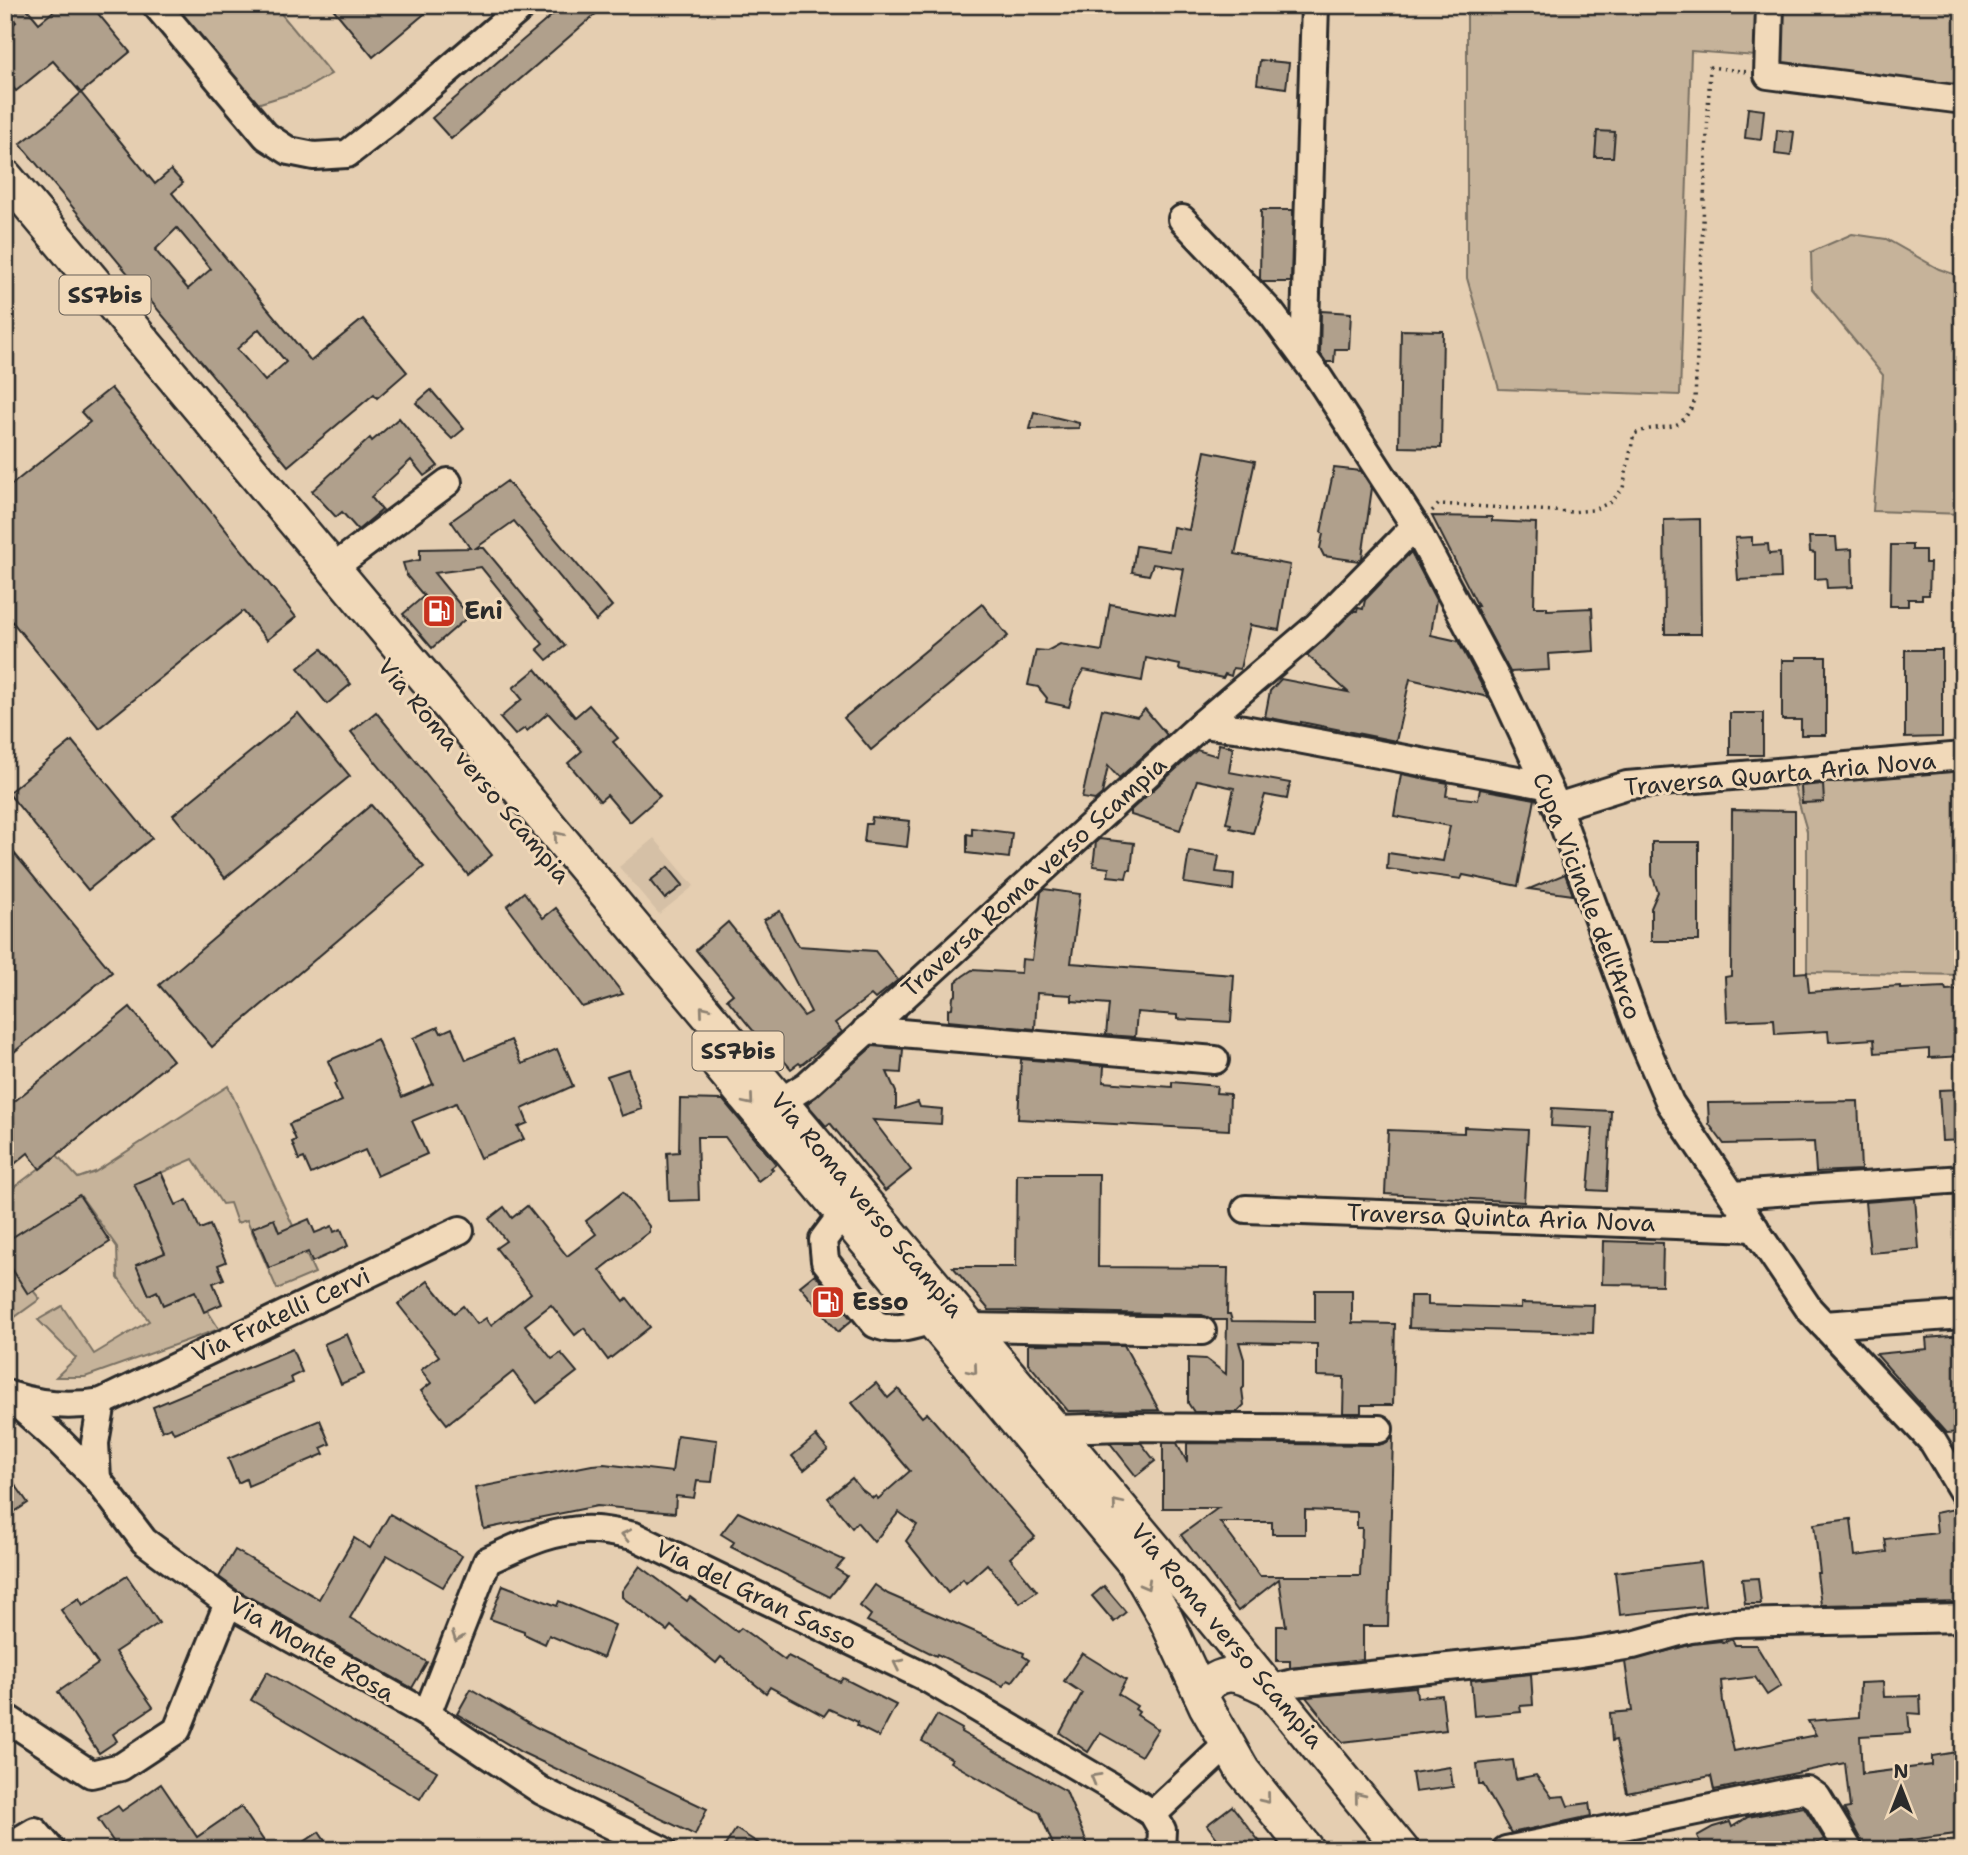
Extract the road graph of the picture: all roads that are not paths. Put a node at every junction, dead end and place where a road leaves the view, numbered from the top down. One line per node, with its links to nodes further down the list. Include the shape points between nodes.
1 (156, 5): 2 (street, via 266,136 289,151 314,156 347,154)
2 (524, 5)
3 (1315, 5): 9 (street)
4 (1770, 5): 5 (street, via 1768,75)
5 (1963, 100)
6 (5, 176): 12 (main road, Via Roma verso Scampia / SS7bis)
7 (5, 208): 12 (main road, Via Roma verso Scampia / SS7bis)
8 (1182, 219): 9 (street, Cupa Vicinale dell'Arco, via 1271,313)
9 (1304, 357): 11 (street, Cupa Vicinale dell'Arco)
10 (448, 482): 12 (street)
11 (1415, 526): 13 (street, Traversa Roma verso Scampia, via 1316,627); 15 (street, Cupa Vicinale dell'Arco, via 1505,695)
12 (325, 575): 18 (main road, Via Roma verso Scampia / SS7bis, one-way to 12); 22 (main road, Via Roma verso Scampia / SS7bis, one-way to 22)
13 (1202, 724): 15 (street, via 1244,729); 16 (street, Traversa Roma verso Scampia)
14 (1963, 756): 15 (street, Traversa Quarta Aria Nova, via 1627,785)
15 (1551, 796): 20 (street, Cupa Vicinale dell'Arco, via 1670,1102)
16 (866, 1030): 17 (street, Traversa Roma verso Scampia); 18 (street, Traversa Roma verso Scampia, via 807,1085)
17 (1215, 1060)
18 (780, 1102): 27 (main road, Via Roma verso Scampia / SS7bis)
19 (1963, 1179): 20 (street)
20 (1733, 1195): 23 (street, Cupa Vicinale dell'Arco)
21 (1246, 1209): 23 (street, Traversa Quinta Aria Nova)
22 (843, 1213): 27 (main road, Via Roma verso Scampia / SS7bis); 27 (street, via 823,1240 825,1261 875,1324 886,1329)
23 (1755, 1228): 26 (street, Cupa Vicinale dell'Arco, via 1809,1309)
24 (460, 1230): 30 (street, Via Fratelli Cervi)
25 (1963, 1315): 26 (street)
26 (1825, 1325): 34 (street, Cupa Vicinale dell'Arco, via 1933,1442)
27 (948, 1327): 28 (street, Via Roma verso Scampia); 31 (main road, Via Roma verso Scampia / SS7bis); 38 (main road, Via Roma verso Scampia / SS7bis, one-way to 38, via 1134,1563)
28 (1202, 1331)
29 (5, 1393): 30 (street, Via Fratelli Cervi, via 36,1404); 33 (street, Via Monte Rosa)
30 (102, 1402): 33 (street)
31 (1055, 1429): 32 (street); 37 (main road, Via Roma verso Scampia / SS7bis, one-way to 31)
32 (1379, 1429)
33 (97, 1479): 35 (street, Via Monte Rosa, via 144,1541)
34 (1963, 1492)
35 (228, 1603): 39 (street, Via Monte Rosa); 40 (street, via 177,1730 121,1767 91,1774)
36 (1963, 1618): 37 (street, via 1733,1623 1574,1654)
37 (1270, 1689): 38 (main road, via 1237,1675 1222,1675); 48 (main road, Via Roma verso Scampia, one-way to 37)
38 (1200, 1693): 41 (main road, Via Roma verso Scampia)
39 (427, 1714): 42 (street, Via del Gran Sasso, one-way to 39, via 923,1676 634,1536 596,1530 560,1532 487,1561); 43 (street, Via Monte Rosa, via 542,1791)
40 (5, 1717)
41 (1229, 1746): 42 (street); 47 (main road, Via Roma verso Scampia, one-way to 47, via 1243,1771)
42 (1153, 1814): 46 (street, via 1162,1830)
43 (646, 1846)
44 (5, 1849): 45 (street, via 35,1831)
45 (51, 1850)
46 (1161, 1850)
47 (1307, 1850)
48 (1402, 1850)
49 (1506, 1850): 50 (street, via 1807,1790 1817,1797)
50 (1849, 1850)

